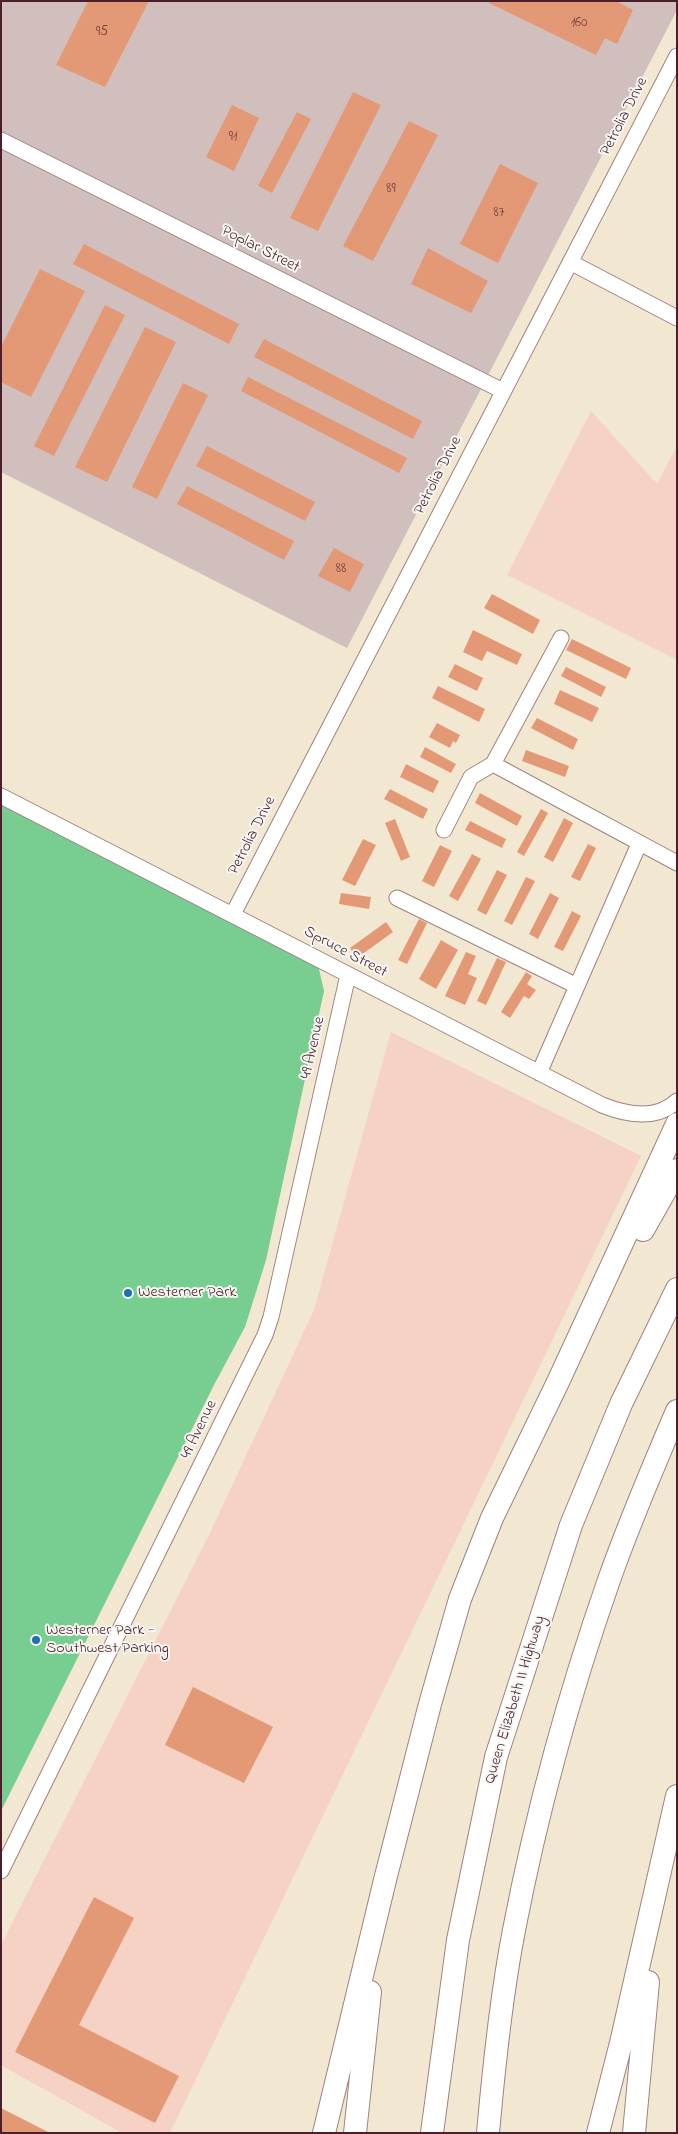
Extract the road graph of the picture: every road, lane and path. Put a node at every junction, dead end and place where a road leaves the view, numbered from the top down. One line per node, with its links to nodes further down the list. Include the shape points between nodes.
1 (677, 56): 3 (street, Petrolia Drive)
2 (1, 140): 5 (street, Poplar Street)
3 (570, 262): 4 (street); 5 (street, Petrolia Drive)
4 (677, 318)
5 (503, 391): 13 (street, Petrolia Drive)
6 (562, 638): 7 (street)
7 (493, 764): 9 (street, via 471,777); 10 (street)
8 (1, 796): 13 (street, Spruce Street)
9 (444, 830)
10 (639, 844): 11 (street); 15 (street)
11 (677, 863)
12 (397, 898): 15 (street)
13 (233, 914): 14 (street, Spruce Street)
14 (348, 975): 16 (street, Spruce Street); 25 (street, 49 Avenue, via 265,1336)
15 (576, 986): 16 (street)
16 (539, 1073): 17 (street, Spruce Street, via 618,1112 649,1115 670,1108)
17 (677, 1101)
18 (677, 1124): 21 (highway)
19 (677, 1170): 21 (highway)
20 (677, 1289): 29 (highway, Queen Elizabeth II Highway, via 621,1404 571,1525 496,1757 458,1940)
21 (558, 1382): 26 (highway, via 492,1518 460,1599)
22 (677, 1411): 30 (highway, via 610,1578 574,1686 545,1790 514,1931 494,2056)
23 (677, 1796): 24 (highway)
24 (669, 1837): 31 (highway); 32 (highway, via 646,1993)
25 (1, 1871)
26 (385, 1880): 27 (highway); 28 (highway)
27 (324, 2133)
28 (355, 2133)
29 (432, 2133)
30 (488, 2133)
31 (598, 2133)
32 (634, 2133)

